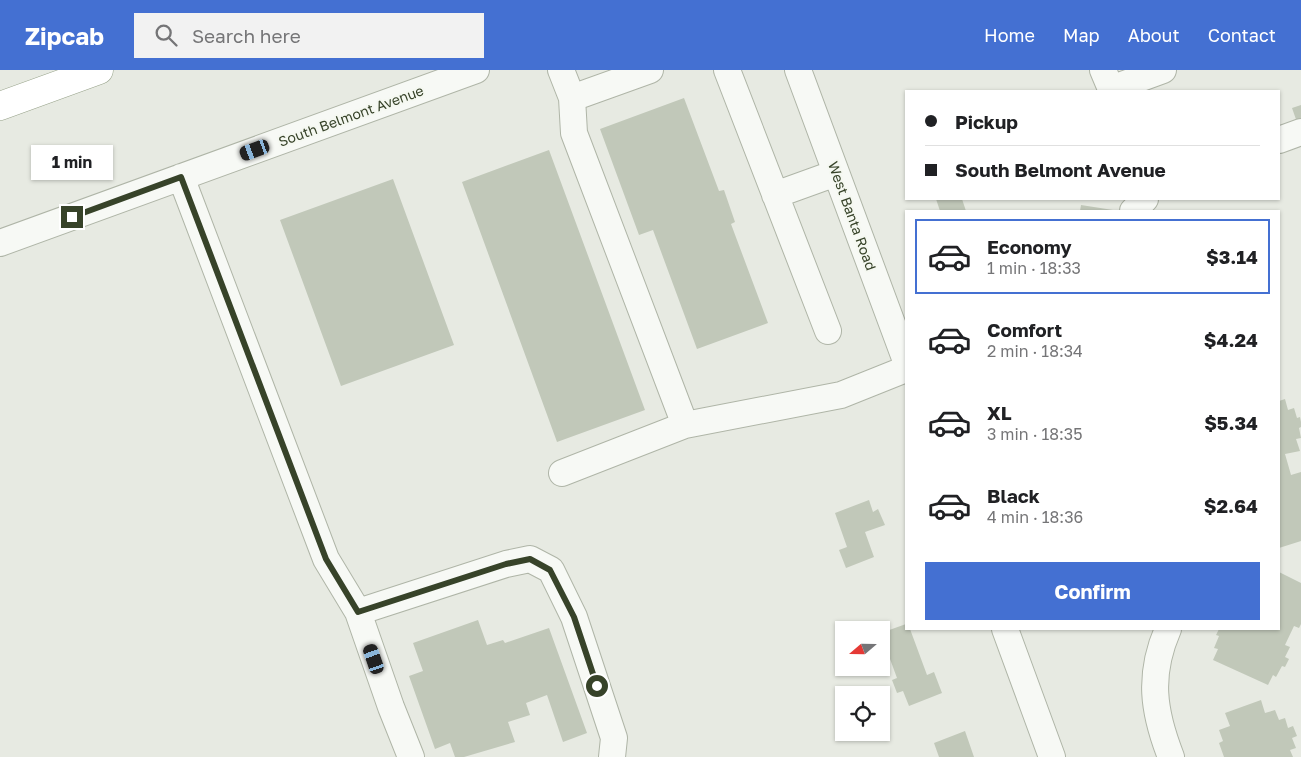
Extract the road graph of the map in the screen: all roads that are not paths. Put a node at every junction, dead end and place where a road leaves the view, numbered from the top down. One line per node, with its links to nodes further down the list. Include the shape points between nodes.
1 (99, 70): 10 (highway)
2 (476, 70): 14 (street, South Belmont Avenue)
3 (561, 70): 9 (street)
4 (650, 70): 9 (street)
5 (727, 70): 15 (street)
6 (798, 70): 13 (street, West Banta Road)
7 (1103, 70): 8 (street, via 1111,89)
8 (1163, 70)
9 (572, 98): 22 (street, via 574,133)
10 (0, 106)
11 (1301, 132): 12 (street)
12 (1280, 140)
13 (836, 173): 15 (street); 20 (street, West Banta Road)
14 (181, 177): 18 (street, South Belmont Avenue); 24 (street, via 326,559)
15 (775, 195): 19 (street)
16 (1143, 200): 17 (street)
17 (1134, 210)
18 (0, 244)
19 (828, 331)
20 (905, 358)
21 (905, 369): 22 (street, via 841,395)
22 (685, 425): 23 (street)
23 (562, 473)
24 (358, 612): 27 (street); 28 (street, via 506,564 530,559 550,570 574,617 614,738)
25 (1005, 630): 29 (street)
26 (1168, 630): 30 (street, via 1157,663 1154,687 1157,717)
27 (411, 757)
28 (612, 757)
29 (1052, 757)
30 (1170, 757)

